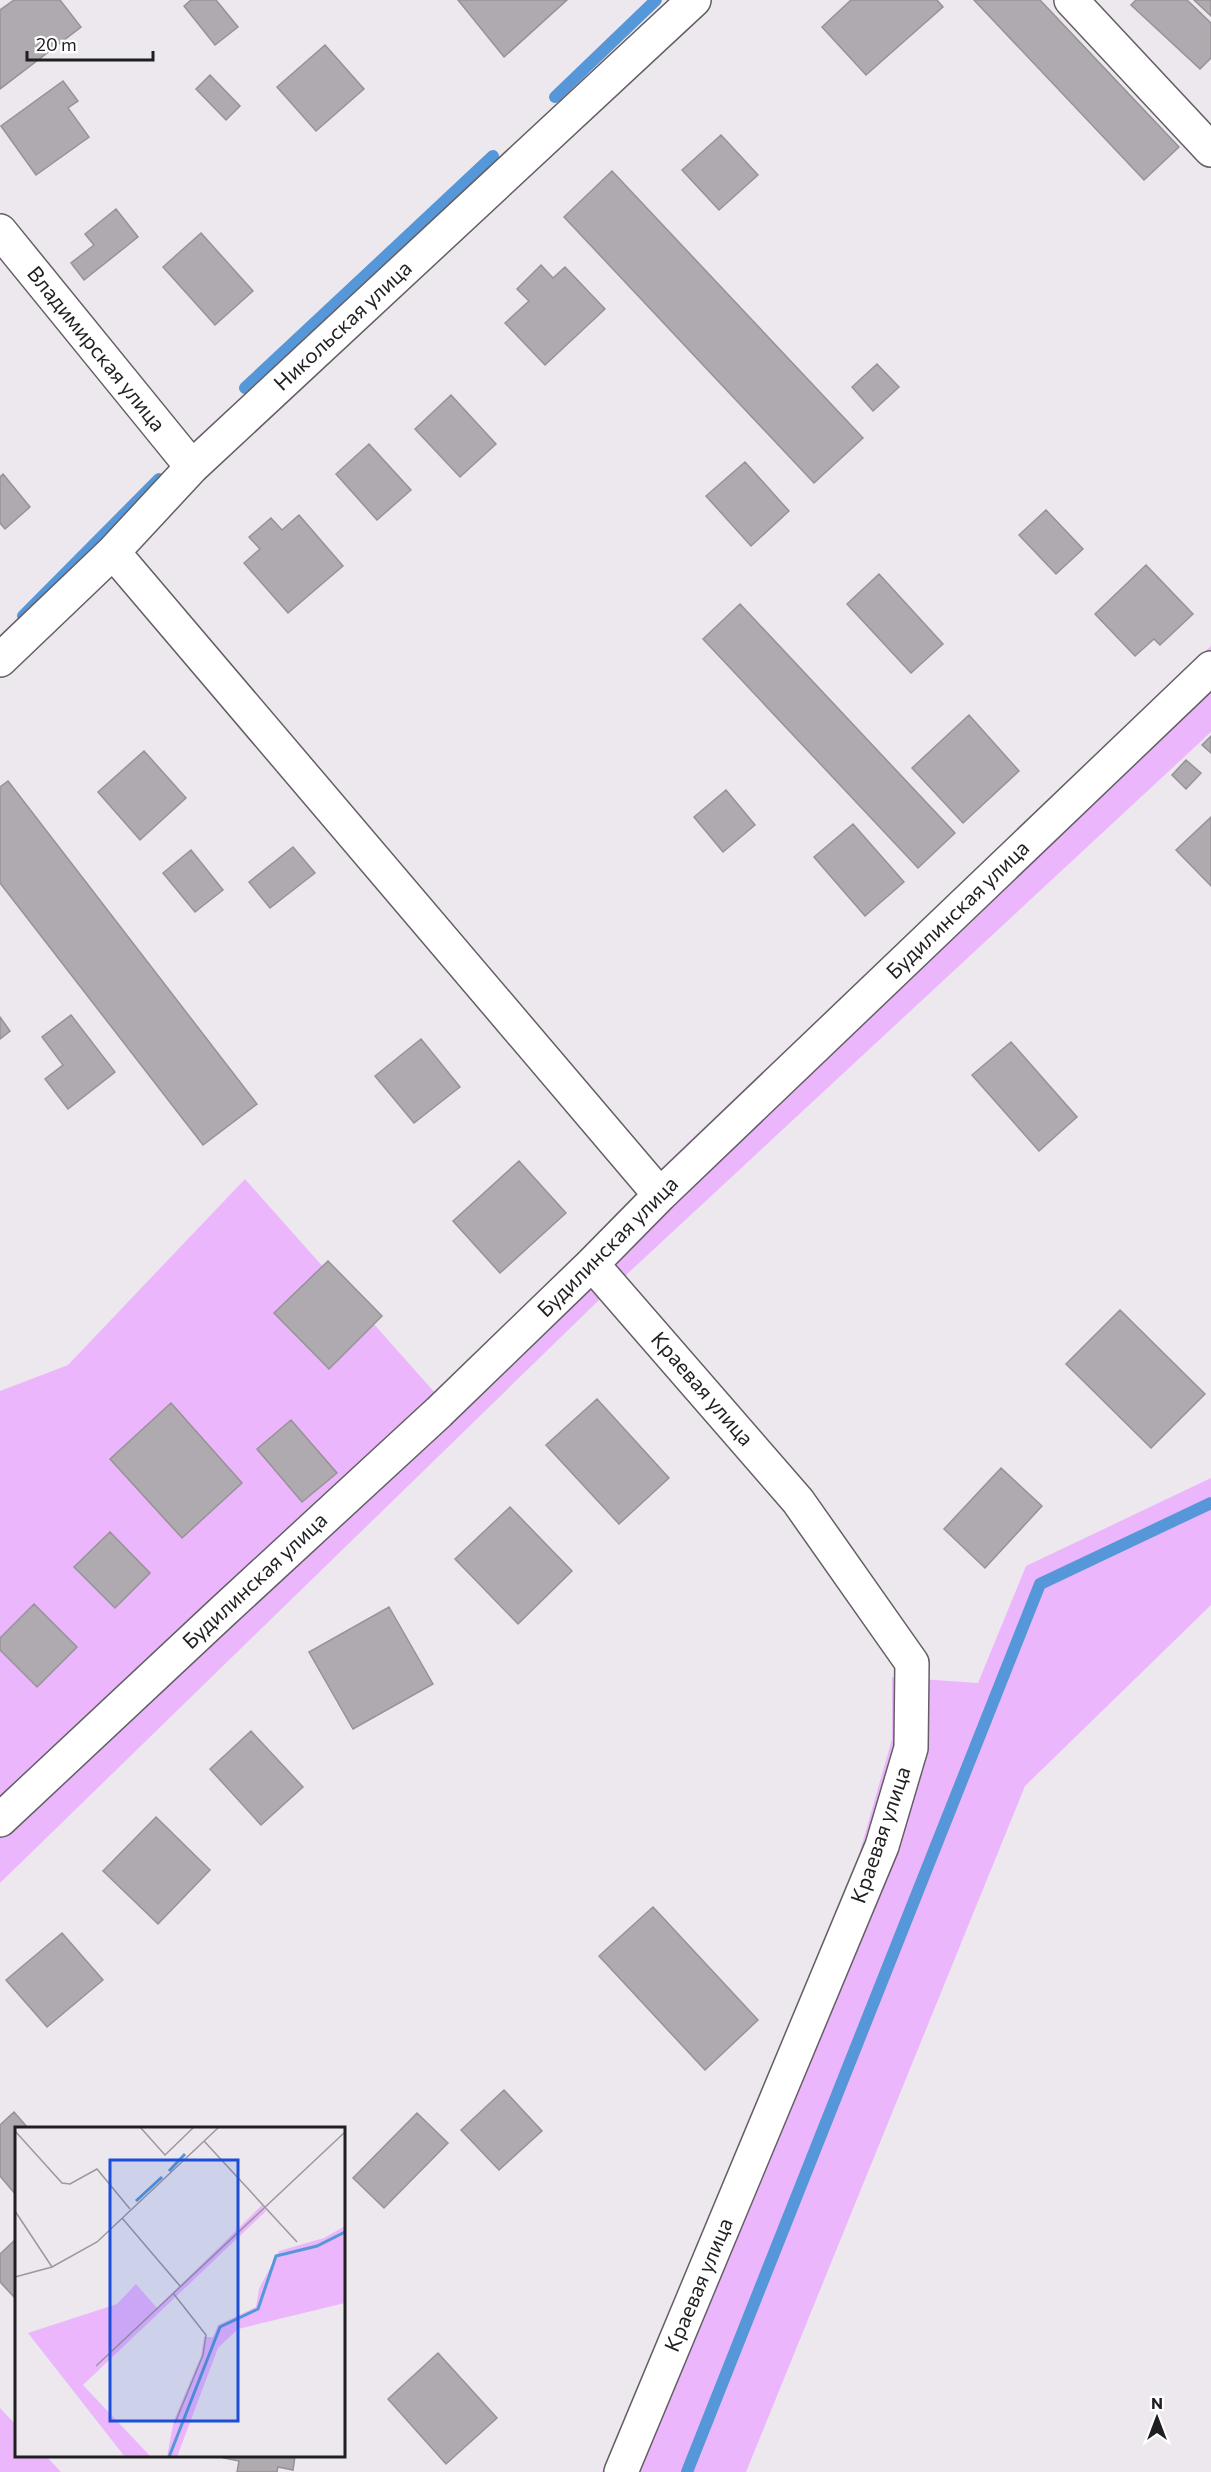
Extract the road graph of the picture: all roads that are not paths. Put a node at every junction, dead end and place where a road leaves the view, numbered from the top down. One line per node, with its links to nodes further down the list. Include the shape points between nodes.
1 (694, 0): 5 (street, Никольская улица)
2 (1071, 0): 3 (street)
3 (1211, 150)
4 (0, 231): 5 (street, Владимирская улица)
5 (192, 467): 6 (street, Никольская улица)
6 (113, 552): 7 (street, Никольская улица); 9 (street)
7 (0, 660)
8 (1211, 668): 9 (street, Будилинская улица)
9 (660, 1195): 10 (street, Будилинская улица)
10 (592, 1264): 11 (street, Будилинская улица, via 439,1413); 12 (street, Краевая улица, via 798,1500 912,1663 911,1748 882,1846)
11 (0, 1820)
12 (621, 2472)

